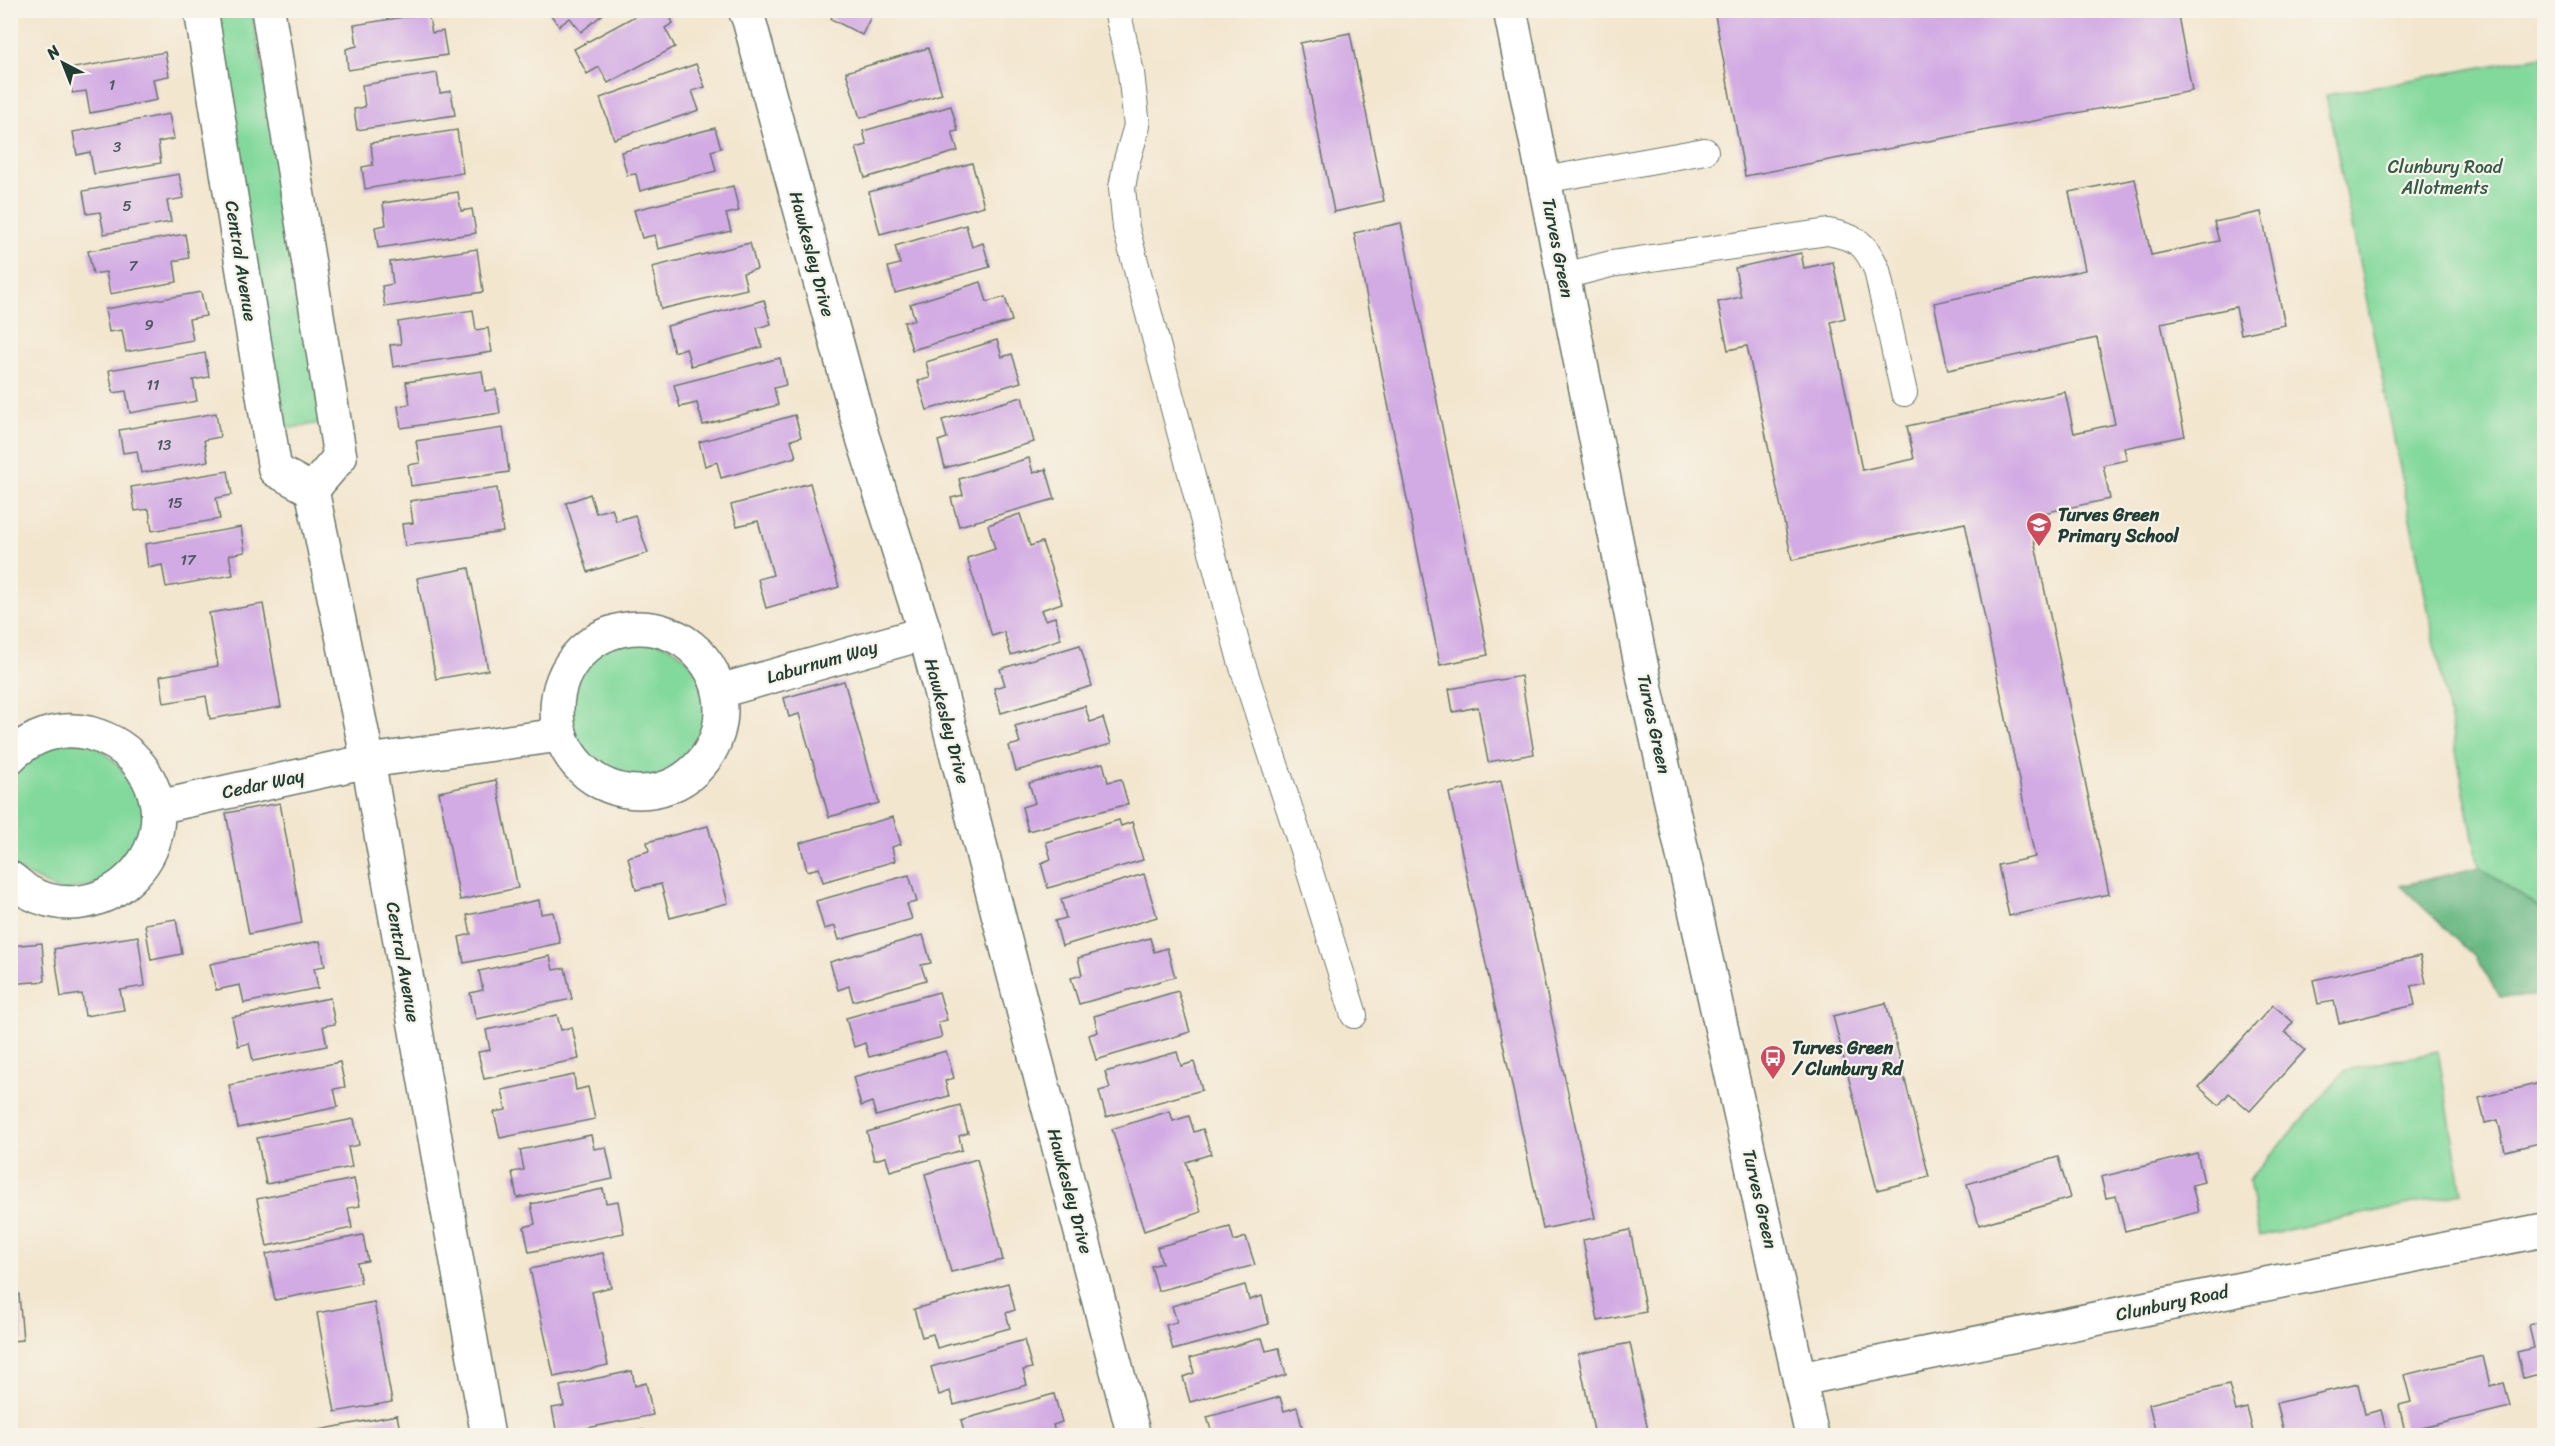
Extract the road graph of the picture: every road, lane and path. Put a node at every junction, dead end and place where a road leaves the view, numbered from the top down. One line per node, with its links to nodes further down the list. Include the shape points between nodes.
1 (201, 10): 10 (street, Central Avenue, via 275,470)
2 (268, 10): 10 (street, via 340,457)
3 (745, 10): 11 (street, Hawkesley Drive, via 861,432)
4 (1117, 10): 18 (lane, via 1131,73 1137,126 1122,188 1125,228 1241,661)
5 (1510, 10): 7 (street, Turves Green)
6 (1705, 151): 7 (lane)
7 (1544, 180): 8 (street, Turves Green)
8 (1564, 276): 9 (lane, via 1611,264 1828,232 1850,236 1869,251 1877,270); 20 (street, Turves Green, via 1646,689)
9 (1904, 393)
10 (312, 490): 15 (street, Central Avenue)
11 (925, 633): 12 (street, Laburnum Way); 22 (street, Hawkesley Drive)
12 (720, 691): 13 (street, via 722,720 714,746 697,769 674,786 646,793 618,791 593,780 572,760); 13 (street, via 710,667 692,646 670,633 644,627 617,631 593,642 573,659 560,683 556,709)
13 (560, 735): 15 (street)
14 (10, 757): 16 (street, via 48,733 78,730 107,738 132,754 150,779)
15 (368, 761): 16 (street, Cedar Way); 21 (street, Central Avenue)
16 (158, 807): 17 (street, via 156,834 147,860 129,881 106,896 80,903 53,901 27,892)
17 (10, 878)
18 (1354, 1015)
19 (2544, 1230): 20 (street, Clunbury Road)
20 (1801, 1379): 23 (street, Turves Green)
21 (488, 1436)
22 (1134, 1436)
23 (1812, 1436)

